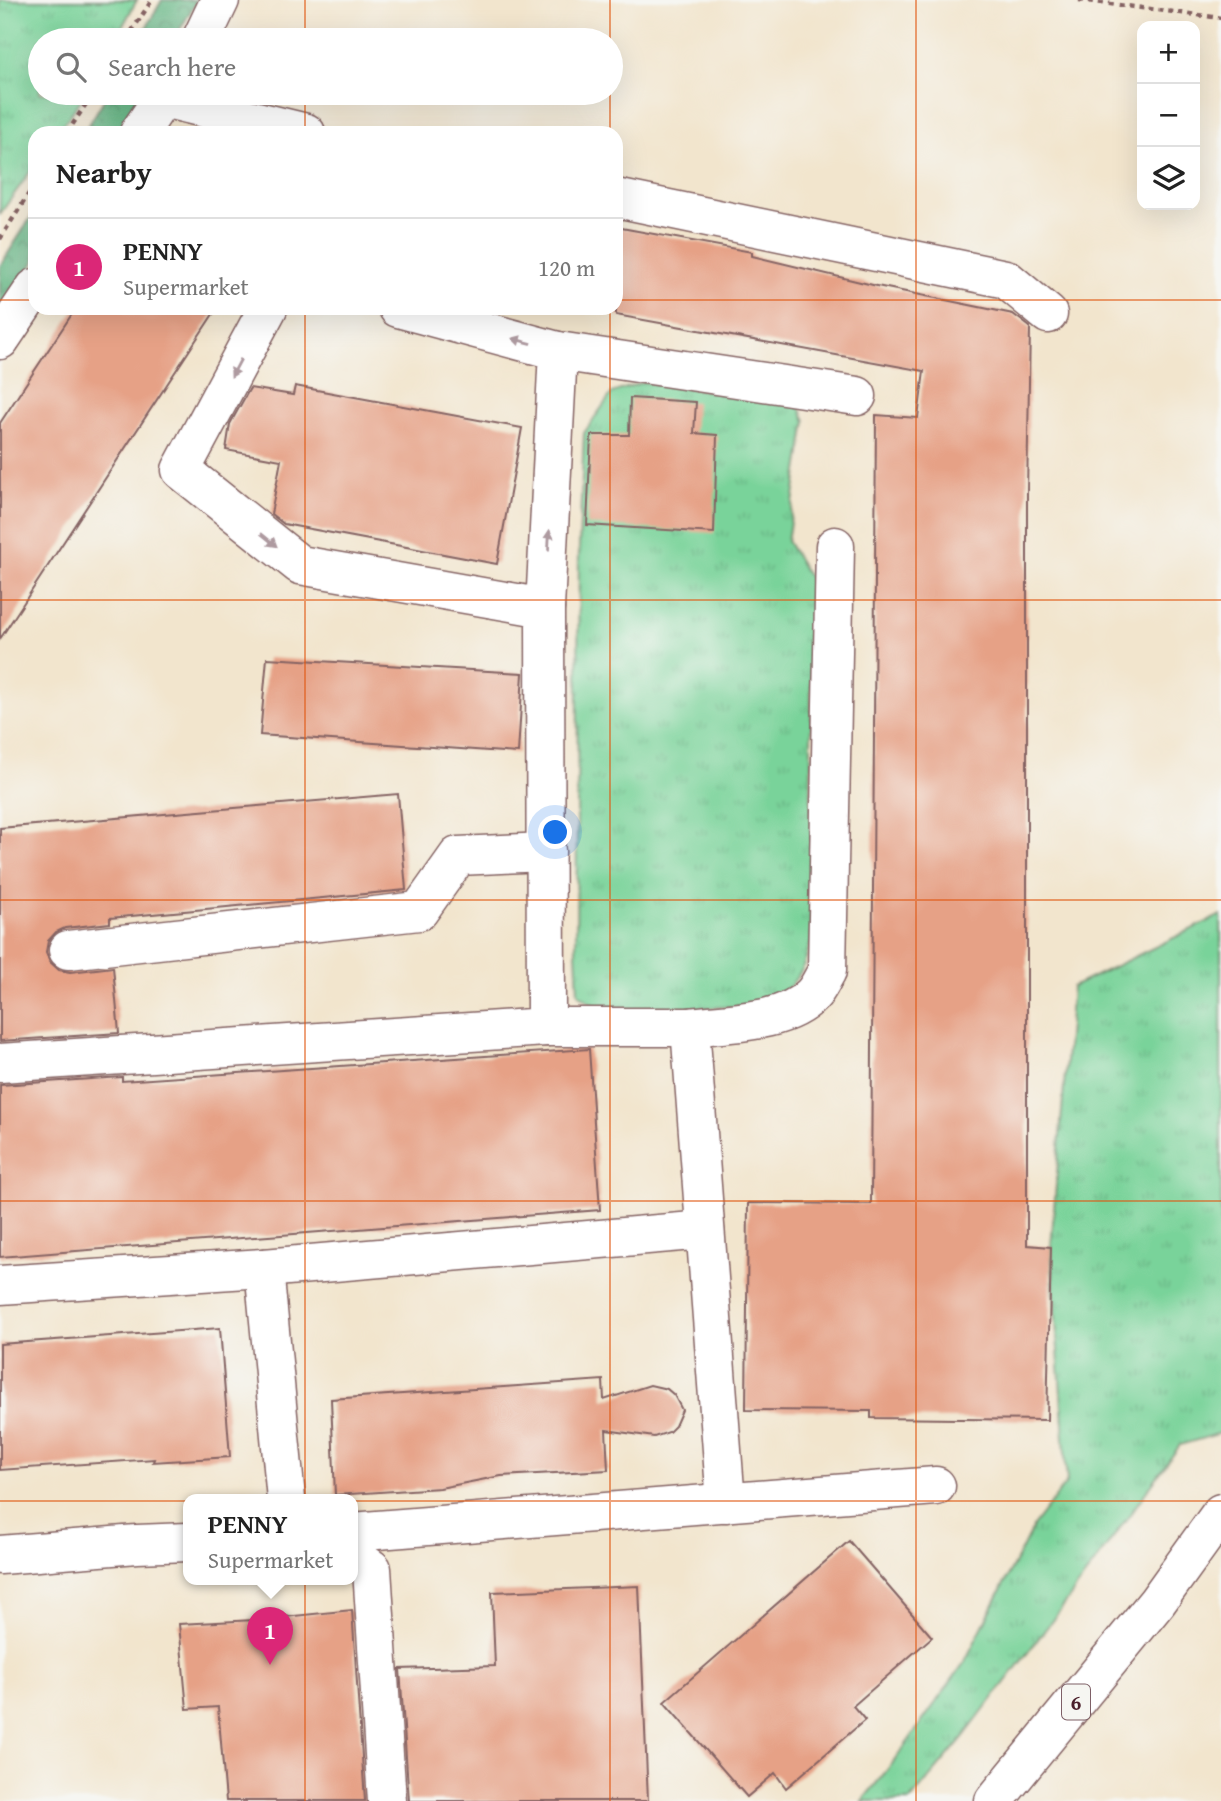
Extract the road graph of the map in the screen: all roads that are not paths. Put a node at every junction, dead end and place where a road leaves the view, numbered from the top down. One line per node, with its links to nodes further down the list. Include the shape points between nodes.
1 (220, 0): 2 (main road)
2 (207, 28)
3 (157, 105): 5 (main road)
4 (201, 105): 6 (main road)
5 (144, 126)
6 (280, 126)
7 (623, 199): 9 (main road, via 1006,279)
8 (28, 298): 12 (main road)
9 (1048, 314)
10 (264, 315): 16 (main road, one-way to 16, via 181,470 300,565)
11 (424, 315): 13 (main road, one-way to 11)
12 (0, 340)
13 (558, 351): 14 (main road); 16 (main road, one-way to 13)
14 (858, 396)
15 (835, 546): 20 (main road, via 827,971 814,994 797,1008 774,1017)
16 (545, 608): 17 (main road)
17 (546, 852): 18 (main road, via 458,856 419,911); 19 (main road)
18 (68, 950)
19 (546, 1027): 20 (main road); 21 (main road)
20 (690, 1027): 22 (main road)
21 (0, 1063)
22 (705, 1230): 23 (main road); 27 (main road)
23 (264, 1268): 24 (main road); 26 (main road)
24 (0, 1285)
25 (936, 1486): 27 (main road)
26 (286, 1494)
27 (726, 1503): 29 (main road)
28 (1221, 1513): 34 (main road, 6, via 1157,1602)
29 (358, 1532)
30 (183, 1542): 31 (main road)
31 (0, 1555)
32 (358, 1559): 33 (main road, via 372,1569)
33 (387, 1801)
34 (994, 1801)

